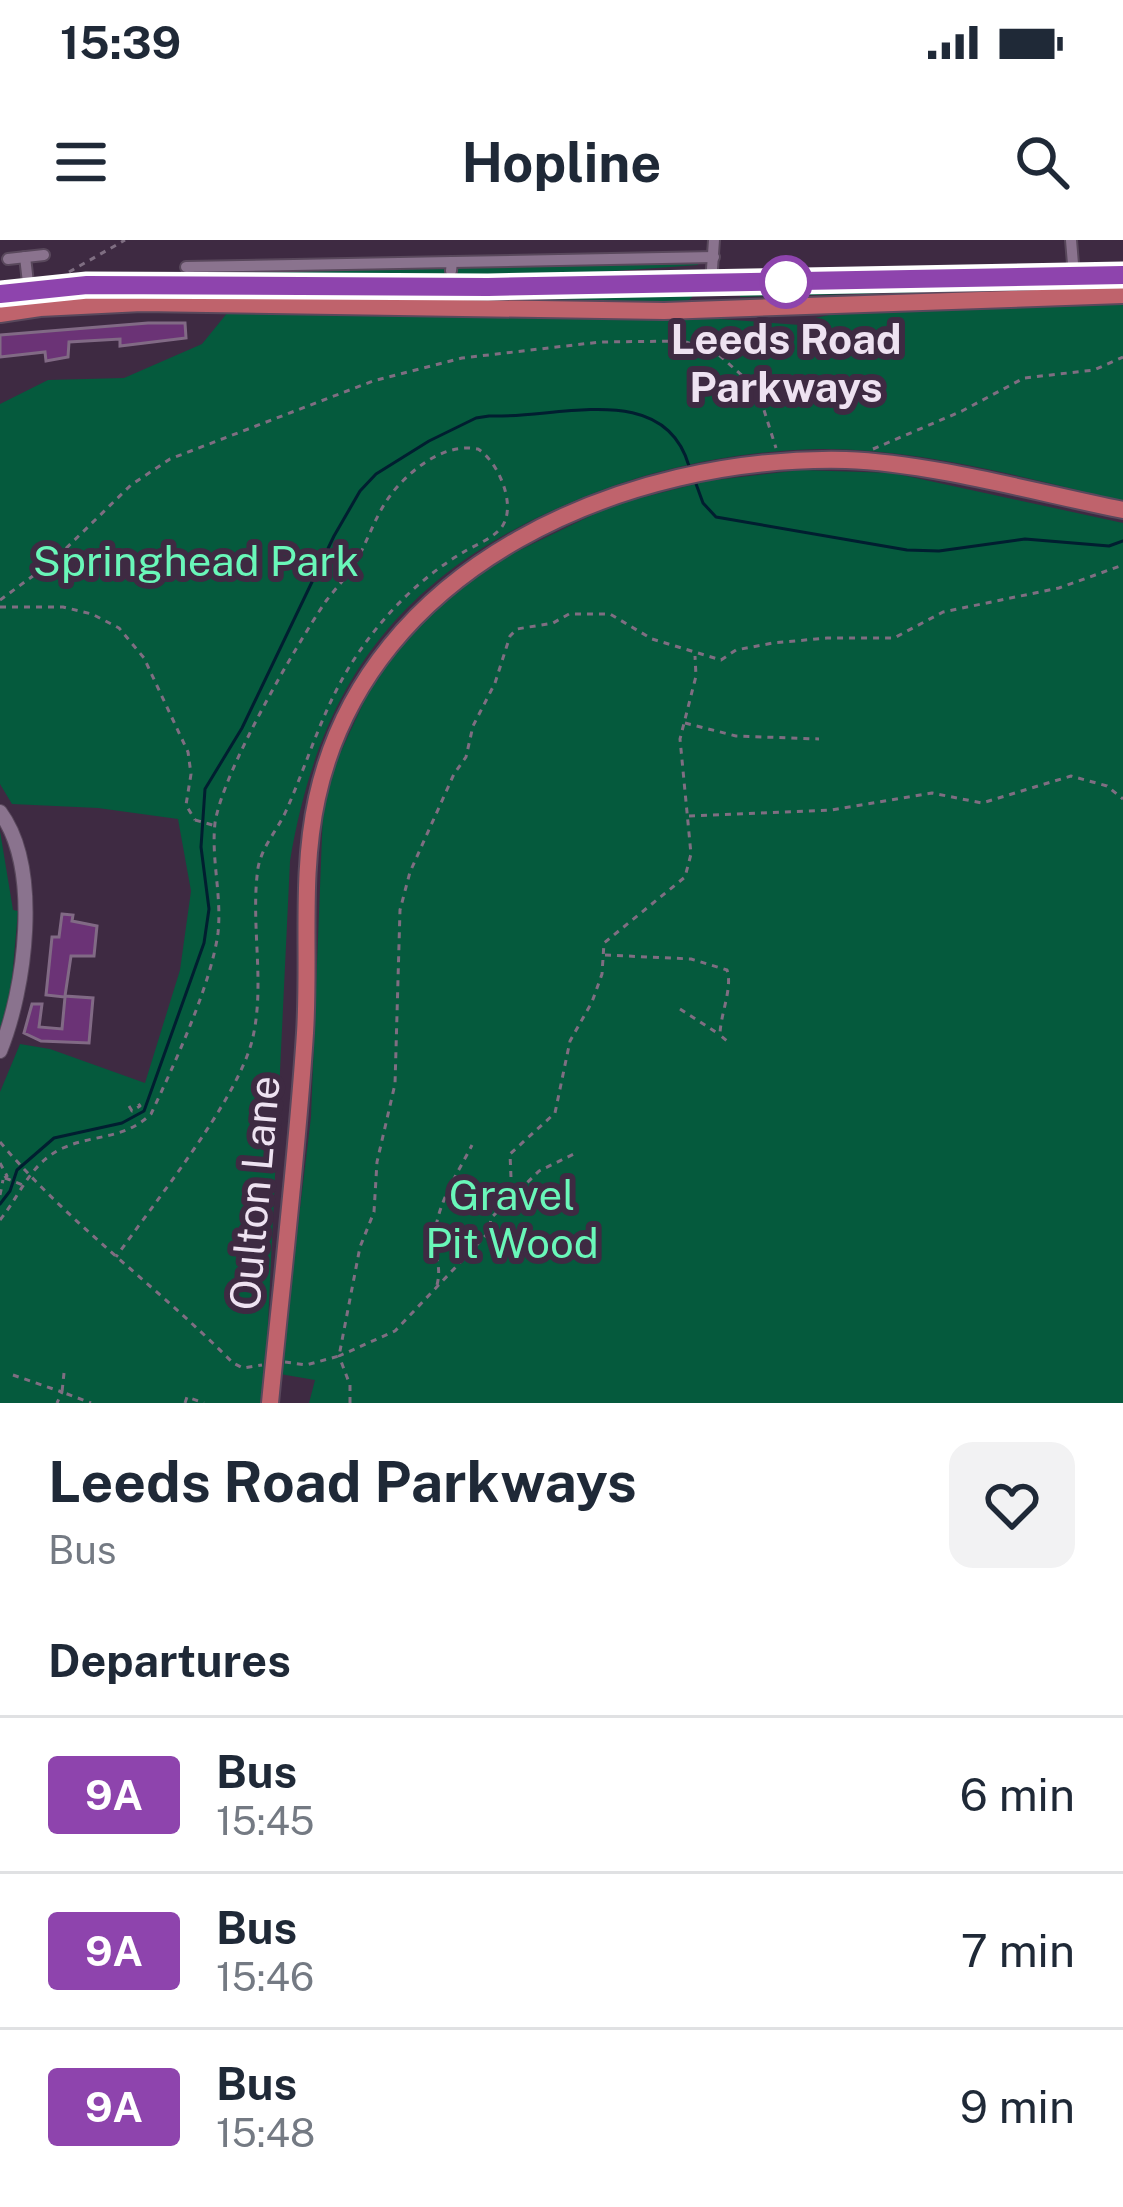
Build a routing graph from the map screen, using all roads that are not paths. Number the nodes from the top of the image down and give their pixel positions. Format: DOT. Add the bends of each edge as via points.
graph roads {
  1 [pos="714,240"];
  2 [pos="1071,240"];
  3 [pos="44,255"];
  4 [pos="25,257"];
  5 [pos="714,257"];
  6 [pos="8,259"];
  7 [pos="186,267"];
  8 [pos="1123,275"];
  9 [pos="1074,276"];
  10 [pos="711,284"];
  11 [pos="36,290"];
  12 [pos="0,294"];
  13 [pos="1123,295"];
  14 [pos="741,310"];
  15 [pos="688,311"];
  16 [pos="0,314"];
  17 [pos="1123,510"];
  18 [pos="0,812"];
  19 [pos="0,1051"];
  20 [pos="270,1403"];
  1 -- 5 [label="street"];
  2 -- 9 [label="street"];
  3 -- 4 [label="street"];
  4 -- 6 [label="street"];
  4 -- 11 [label="street"];
  5 -- 7 [label="street"];
  5 -- 10 [label="street"];
  8 -- 9 [label="main road"];
  9 -- 10 [label="main road"];
  10 -- 11 [label="main road"];
  10 -- 14 [label="street"];
  10 -- 15 [label="street"];
  11 -- 12 [label="main road"];
  13 -- 14 [label="main road"];
  14 -- 15 [label="main road"];
  15 -- 16 [label="main road" via="142,303"];
  17 -- 20 [label="main road, Oulton Lane" via="915,469 778,462 631,491 528,533 422,607 356,694 317,795"];
  18 -- 19 [label="street" via="16,844 26,916"];
}
